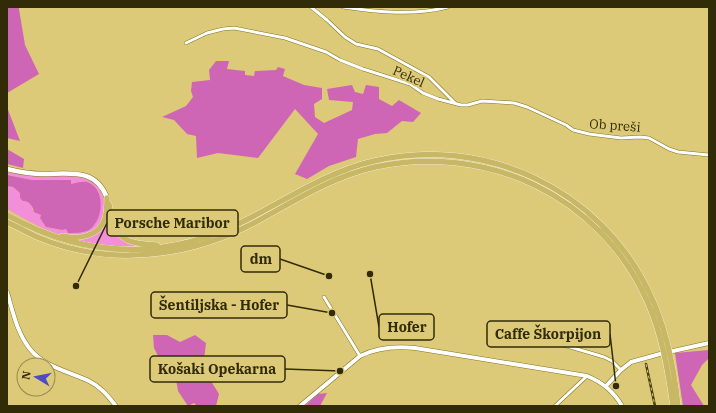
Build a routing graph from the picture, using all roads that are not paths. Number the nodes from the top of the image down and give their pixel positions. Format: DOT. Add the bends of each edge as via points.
graph roads {
  1 [pos="311,7"];
  2 [pos="343,7"];
  3 [pos="448,7"];
  4 [pos="186,43"];
  5 [pos="456,104"];
  6 [pos="709,155"];
  7 [pos="7,170"];
  8 [pos="107,198"];
  9 [pos="7,215"];
  10 [pos="7,222"];
  11 [pos="34,228"];
  12 [pos="176,246"];
  13 [pos="7,292"];
  14 [pos="324,297"];
  15 [pos="543,339"];
  16 [pos="709,342"];
  17 [pos="673,351"];
  18 [pos="660,354"];
  19 [pos="360,356"];
  20 [pos="621,370"];
  21 [pos="587,376"];
  22 [pos="606,386"];
  23 [pos="116,406"];
  24 [pos="300,406"];
  25 [pos="555,406"];
  26 [pos="622,406"];
  27 [pos="672,406"];
  28 [pos="678,406"];
  1 -- 5 [label="street, Pekel" via="356,44 378,49 429,77"];
  2 -- 3 [label="street" via="417,13"];
  4 -- 5 [label="street, Pekel" via="208,33 234,28 285,38 410,84 423,93"];
  5 -- 6 [label="street, Ob preši" via="468,105 482,101 514,103 573,130 621,138 649,138 678,152"];
  7 -- 8 [label="main road" via="88,176 100,185"];
  8 -- 11 [label="highway" via="103,224 89,235 75,238"];
  8 -- 12 [label="highway" via="114,225 122,237 137,244"];
  9 -- 11 [label="highway"];
  10 -- 27 [label="highway" via="36,237 79,250 114,255 153,255 208,243 252,224 337,179 376,167 445,161 504,172 559,198 588,220 611,243 633,274 657,326"];
  11 -- 12 [label="highway" via="79,244 115,249"];
  12 -- 28 [label="highway" via="229,228 329,176 352,167 422,154 472,157 500,164 532,176 563,193 603,226 627,255 649,292 664,332"];
  13 -- 23 [label="street" via="18,329 30,350 49,364 100,388"];
  14 -- 19 [label="street"];
  15 -- 20 [label="street" via="604,357"];
  16 -- 17 [label="street"];
  18 -- 20 [label="street" via="631,362"];
  19 -- 21 [label="street" via="393,347 416,348"];
  19 -- 24 [label="street"];
  20 -- 22 [label="street"];
  21 -- 22 [label="street"];
  21 -- 25 [label="street"];
  22 -- 26 [label="street"];
}
